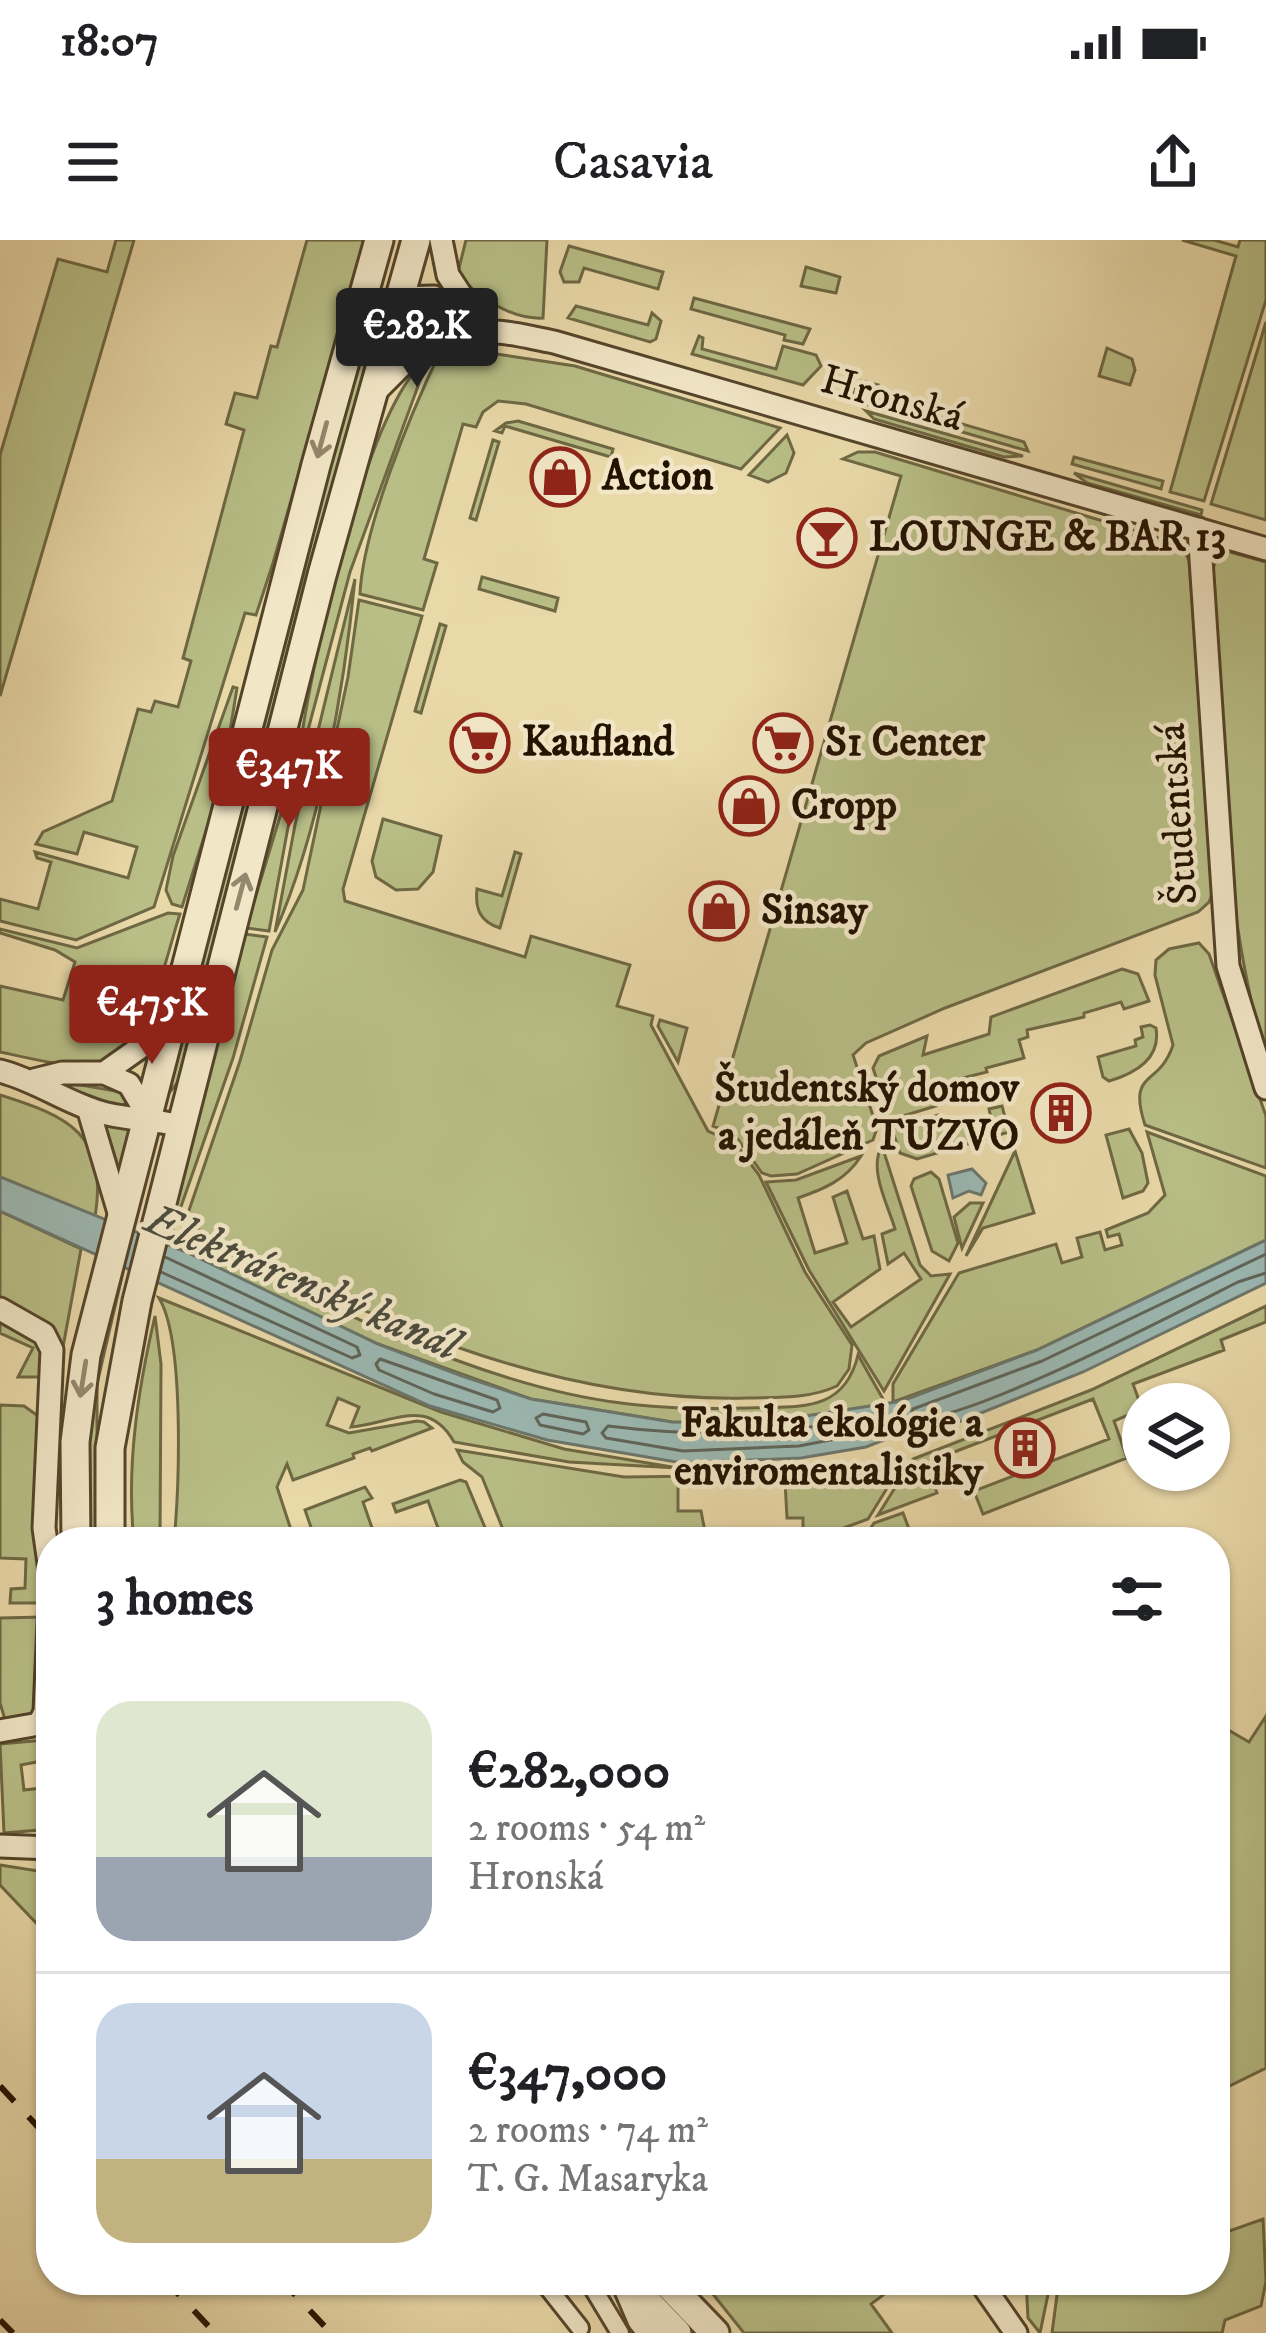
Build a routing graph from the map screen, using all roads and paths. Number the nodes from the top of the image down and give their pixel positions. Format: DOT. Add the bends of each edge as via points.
graph roads {
  1 [pos="380,240"];
  2 [pos="416,240"];
  3 [pos="441,240"];
  4 [pos="364,287"];
  5 [pos="398,298"];
  6 [pos="486,326"];
  7 [pos="440,337"];
  8 [pos="370,398"];
  9 [pos="1199,529"];
  10 [pos="1266,548"];
  11 [pos="172,1025"];
  12 [pos="0,1071"];
  13 [pos="104,1073"];
  14 [pos="34,1080"];
  15 [pos="1266,1088"];
  16 [pos="88,1108"];
  17 [pos="148,1116"];
  18 [pos="180,1126"];
  19 [pos="121,1216"];
  20 [pos="0,1309"];
  21 [pos="44,1527"];
  22 [pos="76,1527"];
  23 [pos="110,1527"];
  24 [pos="36,1725"];
  25 [pos="0,1731"];
  26 [pos="0,1846"];
  27 [pos="36,1847"];
  28 [pos="553,2295"];
  29 [pos="597,2295"];
  30 [pos="629,2295"];
  31 [pos="639,2295"];
  32 [pos="678,2295"];
  33 [pos="989,2295"];
  34 [pos="579,2331"];
  35 [pos="620,2333"];
  36 [pos="649,2333"];
  37 [pos="677,2333"];
  38 [pos="715,2333"];
  39 [pos="1016,2333"];
  1 -- 4 [label="street"];
  2 -- 5 [label="street"];
  3 -- 6 [label="street" via="448,275"];
  4 -- 5 [label="street"];
  4 -- 11 [label="street, one-way"];
  5 -- 6 [label="street, Hronská" via="434,297"];
  5 -- 7 [label="street" via="411,320"];
  5 -- 8 [label="street"];
  6 -- 7 [label="street, Hronská"];
  6 -- 9 [label="street, Hronská"];
  7 -- 8 [label="street"];
  18 -- 8 [label="street, one-way"];
  9 -- 10 [label="street, Hronská"];
  9 -- 15 [label="street, Študentská" via="1228,965"];
  11 -- 13 [label="street"];
  11 -- 17 [label="street"];
  12 -- 14 [label="street"];
  13 -- 14 [label="street"];
  13 -- 17 [label="street" via="129,1084"];
  14 -- 16 [label="street"];
  16 -- 17 [label="street"];
  16 -- 19 [label="street"];
  17 -- 18 [label="street"];
  17 -- 19 [label="street"];
  18 -- 23 [label="street" via="122,1368"];
  19 -- 22 [label="street, one-way" via="80,1399"];
  20 -- 21 [label="street" via="44,1334 52,1351"];
  24 -- 25 [label="street"];
  26 -- 27 [label="street"];
  28 -- 34 [label="street"];
  29 -- 35 [label="street"];
  30 -- 36 [label="street"];
  31 -- 37 [label="street"];
  32 -- 38 [label="street"];
  33 -- 39 [label="street"];
}
